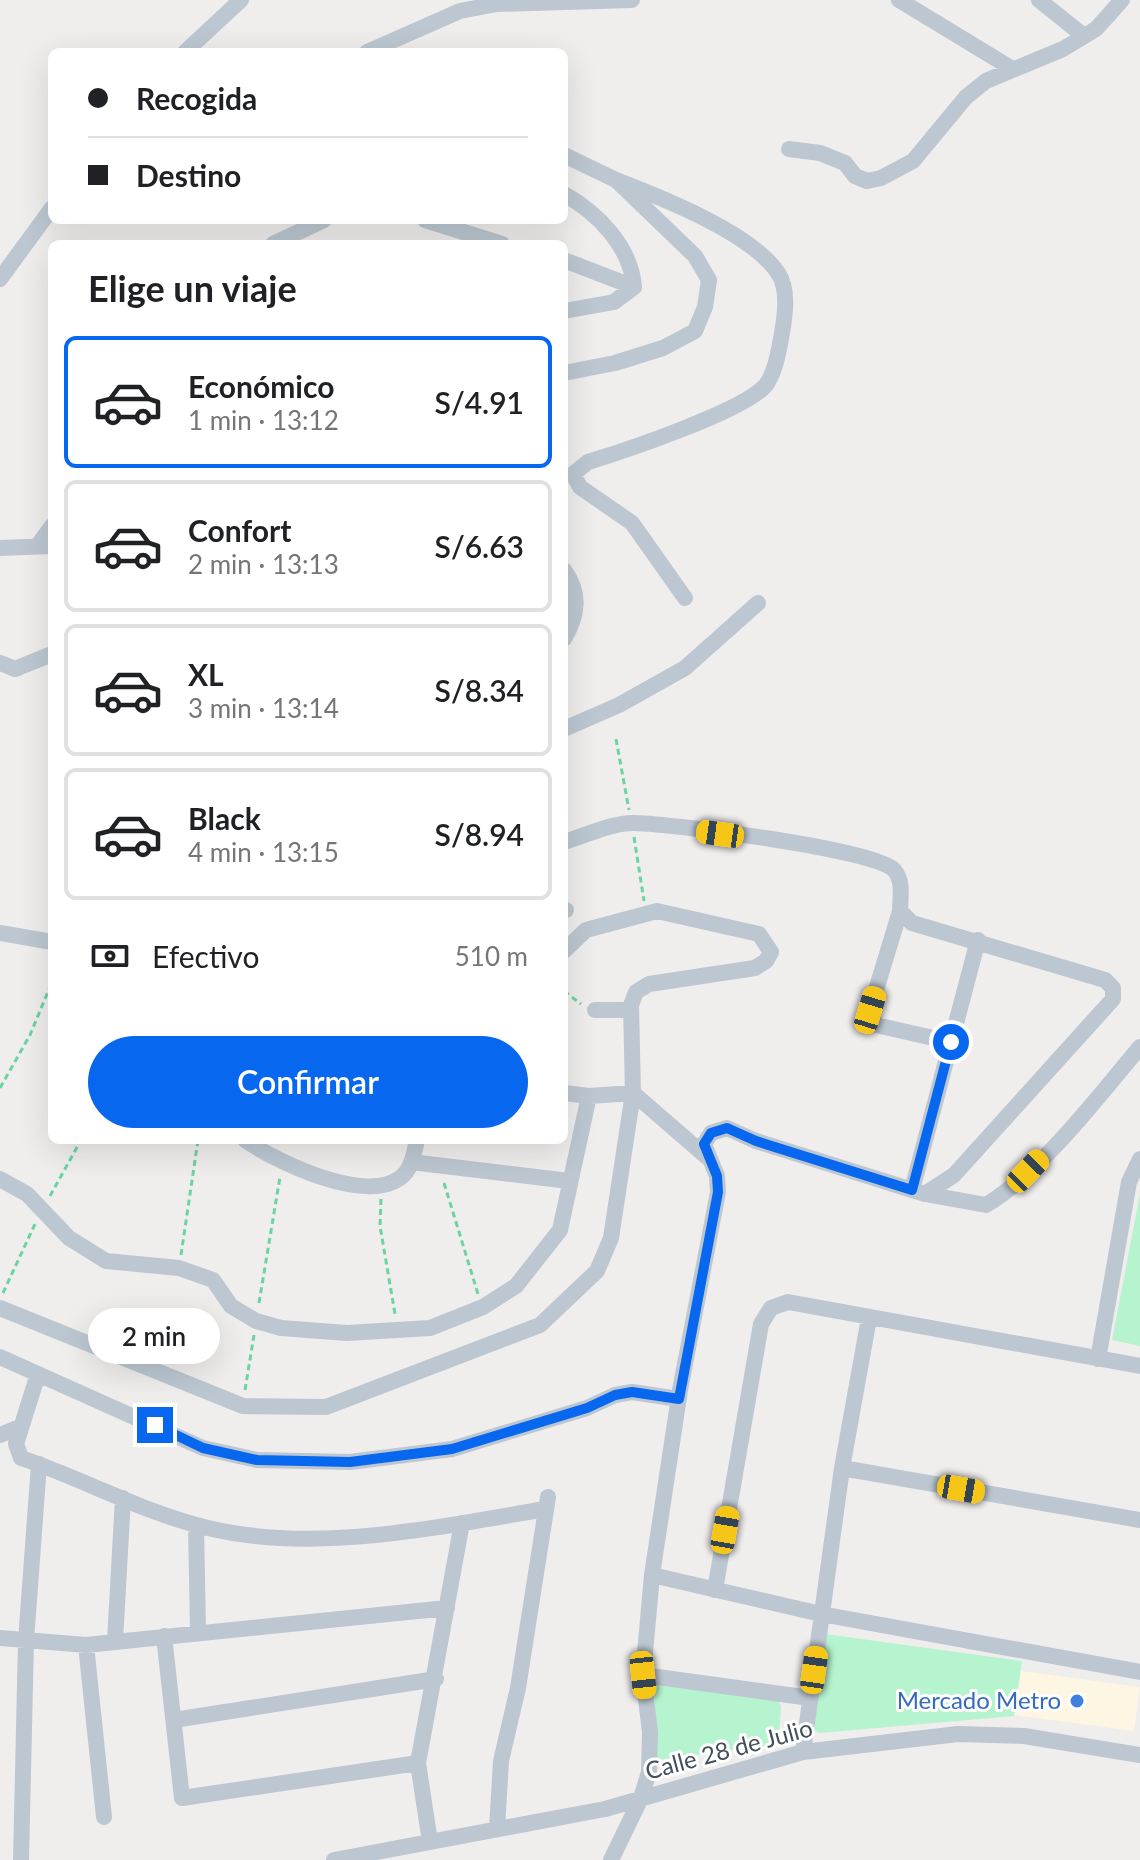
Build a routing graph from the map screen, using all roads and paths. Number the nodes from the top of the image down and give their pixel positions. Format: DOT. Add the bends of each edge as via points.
graph roads {
  1 [pos="241,0"];
  2 [pos="632,0"];
  3 [pos="899,0"];
  4 [pos="1039,0"];
  5 [pos="1122,0"];
  6 [pos="1084,36"];
  7 [pos="189,48"];
  8 [pos="376,48"];
  9 [pos="1011,68"];
  10 [pos="789,149"];
  11 [pos="568,157"];
  12 [pos="616,180"];
  13 [pos="568,197"];
  14 [pos="48,213"];
  15 [pos="316,224"];
  16 [pos="438,224"];
  17 [pos="282,240"];
  18 [pos="489,240"];
  19 [pos="568,262"];
  20 [pos="0,279"];
  21 [pos="634,287"];
  22 [pos="568,310"];
  23 [pos="568,372"];
  24 [pos="45,546"];
  25 [pos="0,548"];
  26 [pos="568,578"];
  27 [pos="685,598"];
  28 [pos="758,603"];
  29 [pos="568,632"];
  30 [pos="48,656"];
  31 [pos="0,663"];
  32 [pos="568,727"];
  33 [pos="568,841"];
  34 [pos="900,911"];
  35 [pos="0,933"];
  36 [pos="978,940"];
  37 [pos="48,941"];
  38 [pos="568,947"];
  39 [pos="48,992"];
  40 [pos="568,994"];
  41 [pos="595,1010"];
  42 [pos="631,1010"];
  43 [pos="951,1042"];
  44 [pos="1140,1047"];
  45 [pos="0,1088"];
  46 [pos="568,1093"];
  47 [pos="633,1093"];
  48 [pos="589,1096"];
  49 [pos="197,1144"];
  50 [pos="416,1144"];
  51 [pos="261,1145"];
  52 [pos="708,1158"];
  53 [pos="1140,1159"];
  54 [pos="283,1161"];
  55 [pos="411,1162"];
  56 [pos="439,1168"];
  57 [pos="0,1179"];
  58 [pos="569,1181"];
  59 [pos="382,1183"];
  60 [pos="918,1192"];
  61 [pos="179,1268"];
  62 [pos="483,1307"];
  63 [pos="0,1308"];
  64 [pos="869,1318"];
  65 [pos="256,1321"];
  66 [pos="397,1331"];
  67 [pos="0,1357"];
  68 [pos="1098,1359"];
  69 [pos="1140,1366"];
  70 [pos="38,1374"];
  71 [pos="679,1399"];
  72 [pos="243,1406"];
  73 [pos="20,1427"];
  74 [pos="0,1435"];
  75 [pos="39,1464"];
  76 [pos="842,1468"];
  77 [pos="123,1498"];
  78 [pos="1140,1520"];
  79 [pos="462,1523"];
  80 [pos="196,1525"];
  81 [pos="652,1575"];
  82 [pos="715,1590"];
  83 [pos="447,1608"];
  84 [pos="821,1614"];
  85 [pos="198,1631"];
  86 [pos="164,1636"];
  87 [pos="0,1638"];
  88 [pos="26,1641"];
  89 [pos="115,1641"];
  90 [pos="86,1645"];
  91 [pos="1140,1672"];
  92 [pos="643,1675"];
  93 [pos="436,1679"];
  94 [pos="810,1698"];
  95 [pos="174,1720"];
  96 [pos="803,1752"];
  97 [pos="1140,1755"];
  98 [pos="418,1763"];
  99 [pos="641,1798"];
  100 [pos="104,1817"];
  101 [pos="497,1829"];
  102 [pos="430,1842"];
  103 [pos="21,1860"];
  104 [pos="334,1860"];
  105 [pos="611,1860"];
  1 -- 7 [label="street"];
  2 -- 8 [label="street" via="497,4 460,11"];
  3 -- 9 [label="street"];
  4 -- 6 [label="street"];
  5 -- 6 [label="street"];
  6 -- 9 [label="street"];
  9 -- 10 [label="street" via="966,97 913,161 881,178 867,181 845,163"];
  11 -- 12 [label="street"];
  12 -- 23 [label="street" via="695,256 709,280 705,307 695,331 663,348"];
  12 -- 27 [label="street" via="690,208 756,252 778,273 783,290 782,335 765,385 736,404 588,462 573,474 580,487 632,523"];
  13 -- 21 [label="street" via="614,236 632,264"];
  14 -- 20 [label="street"];
  15 -- 17 [label="street"];
  16 -- 18 [label="street"];
  19 -- 21 [label="street"];
  21 -- 22 [label="street" via="614,302"];
  24 -- 25 [label="street"];
  26 -- 29 [label="street" via="577,597"];
  28 -- 32 [label="street" via="685,668"];
  30 -- 31 [label="street" via="15,669"];
  33 -- 34 [label="street" via="632,823 804,845 882,862 894,870 901,882"];
  34 -- 36 [label="street" via="912,923"];
  34 -- 43 [label="street" via="872,1018 876,1025"];
  35 -- 37 [label="street"];
  36 -- 43 [label="street"];
  36 -- 60 [label="street" via="1105,980 1113,988 1113,999 954,1175"];
  38 -- 42 [label="street" via="586,930 657,911 759,934 766,941 771,952 755,968 649,984 636,992"];
  39 -- 45 [label="path"];
  40 -- 41 [label="path"];
  41 -- 42 [label="street"];
  42 -- 47 [label="street"];
  43 -- 60 [label="street"];
  44 -- 60 [label="street" via="1007,1192 986,1205"];
  46 -- 48 [label="street"];
  47 -- 48 [label="street"];
  47 -- 52 [label="street"];
  47 -- 72 [label="street" via="611,1238 597,1271 540,1325 326,1407"];
  48 -- 58 [label="street"];
  49 -- 61 [label="path"];
  50 -- 55 [label="street"];
  51 -- 54 [label="street"];
  52 -- 60 [label="street" via="704,1144 711,1133 727,1128"];
  52 -- 71 [label="street" via="718,1192"];
  53 -- 68 [label="street" via="1129,1182"];
  54 -- 59 [label="street" via="362,1188"];
  54 -- 65 [label="path"];
  55 -- 56 [label="street"];
  55 -- 59 [label="street" via="398,1181"];
  56 -- 58 [label="street"];
  56 -- 62 [label="path"];
  57 -- 61 [label="street" via="27,1194 69,1238 106,1261"];
  58 -- 62 [label="street" via="560,1230 516,1286"];
  59 -- 66 [label="path" via="380,1226"];
  61 -- 65 [label="street" via="213,1280 231,1306"];
  62 -- 66 [label="street" via="430,1328"];
  63 -- 72 [label="street"];
  64 -- 68 [label="street"];
  64 -- 76 [label="street"];
  64 -- 82 [label="street" via="788,1302 771,1308 761,1324"];
  65 -- 66 [label="street" via="347,1333"];
  65 -- 72 [label="path"];
  67 -- 70 [label="street"];
  68 -- 69 [label="street"];
  70 -- 71 [label="street" via="203,1448 257,1460 350,1462 452,1449 615,1395 632,1392"];
  70 -- 73 [label="street"];
  71 -- 81 [label="street"];
  73 -- 74 [label="street"];
  73 -- 75 [label="street" via="17,1454"];
  75 -- 77 [label="street"];
  75 -- 88 [label="street"];
  76 -- 78 [label="street"];
  76 -- 84 [label="street"];
  77 -- 80 [label="street"];
  77 -- 89 [label="street"];
  79 -- 80 [label="street" via="377,1537 265,1536"];
  79 -- 83 [label="street"];
  79 -- 101 [label="street" via="547,1503 501,1761"];
  80 -- 85 [label="street"];
  81 -- 82 [label="street"];
  81 -- 92 [label="street"];
  82 -- 84 [label="street"];
  83 -- 85 [label="street"];
  83 -- 93 [label="street"];
  84 -- 91 [label="street"];
  84 -- 94 [label="street"];
  85 -- 86 [label="street"];
  86 -- 89 [label="street"];
  86 -- 95 [label="street"];
  87 -- 88 [label="street"];
  88 -- 90 [label="street"];
  88 -- 103 [label="street"];
  89 -- 90 [label="street"];
  90 -- 100 [label="street"];
  92 -- 94 [label="street"];
  92 -- 99 [label="street" via="650,1745"];
  93 -- 95 [label="street"];
  93 -- 98 [label="street"];
  94 -- 96 [label="street"];
  95 -- 98 [label="street" via="182,1798"];
  96 -- 97 [label="street, Calle 28 de Julio" via="958,1734 1024,1736"];
  96 -- 99 [label="street, Calle 28 de Julio"];
  98 -- 102 [label="street"];
  99 -- 101 [label="street, Calle 28 de Julio"];
  99 -- 105 [label="street"];
  101 -- 102 [label="street, Calle 28 de Julio"];
  102 -- 104 [label="street, Calle 28 de Julio"];
}
